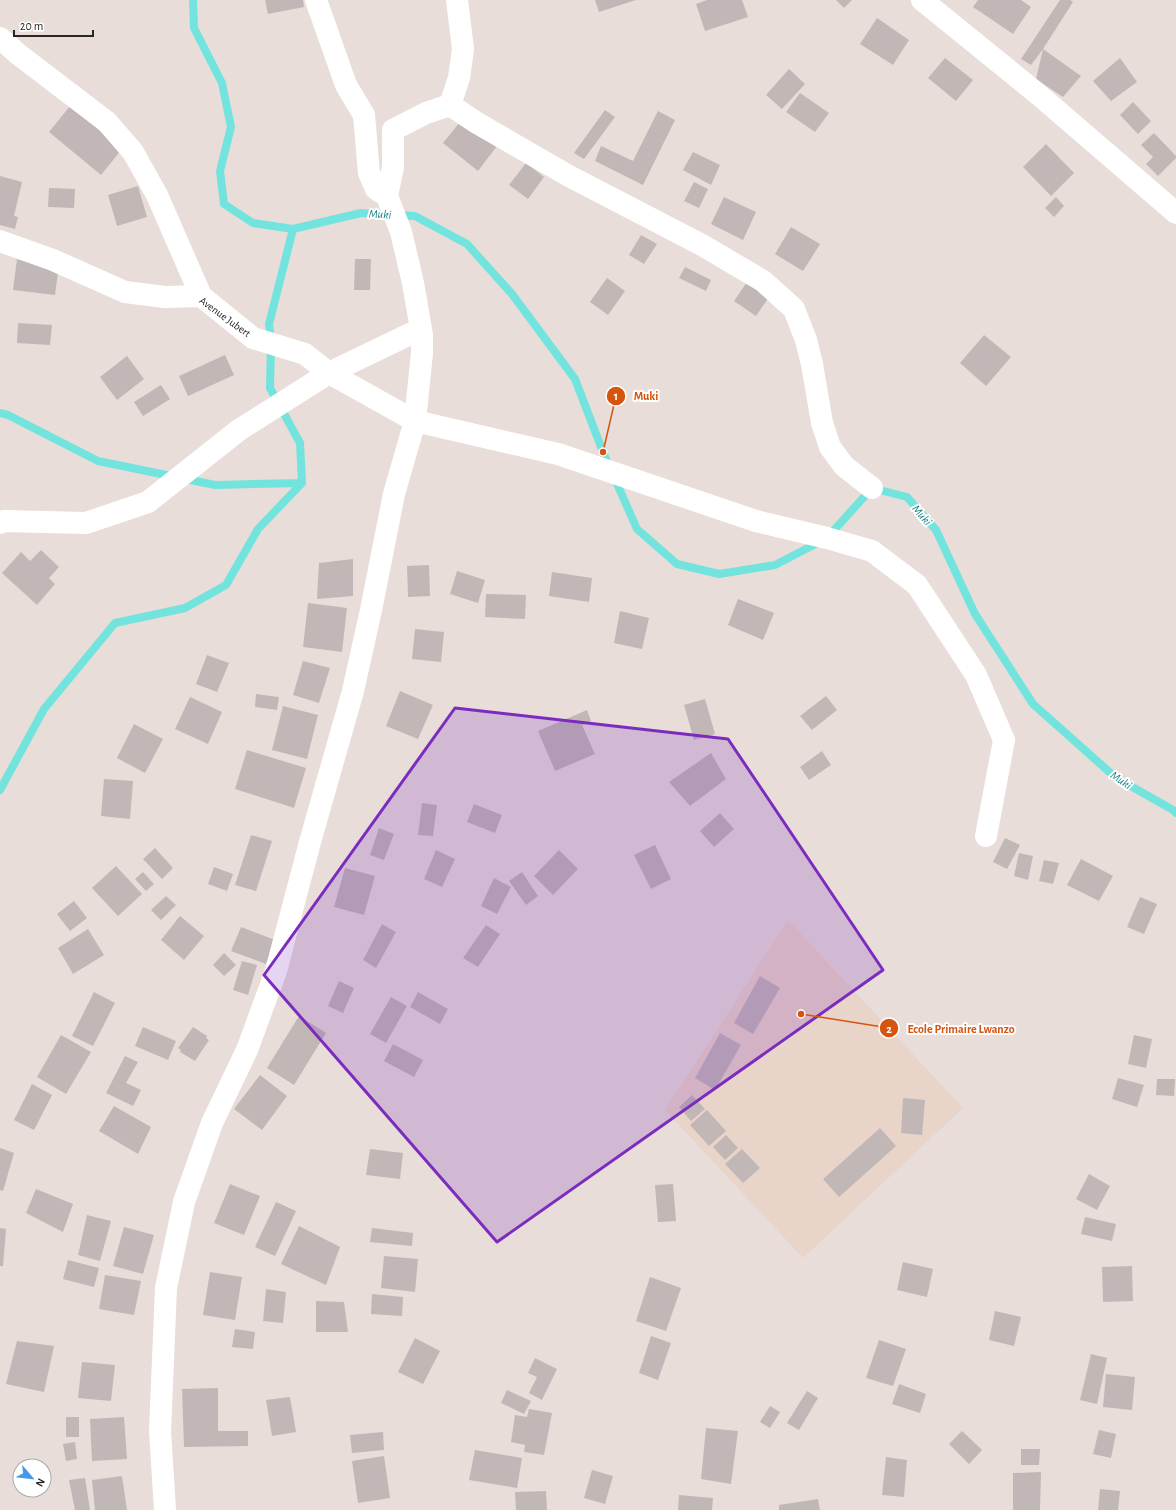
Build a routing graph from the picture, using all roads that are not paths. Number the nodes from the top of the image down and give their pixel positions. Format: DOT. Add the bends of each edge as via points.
graph roads {
  1 [pos="316,0"];
  2 [pos="457,0"];
  3 [pos="922,0"];
  4 [pos="0,38"];
  5 [pos="450,105"];
  6 [pos="364,115"];
  7 [pos="393,130"];
  8 [pos="387,196"];
  9 [pos="1176,213"];
  10 [pos="0,241"];
  11 [pos="201,296"];
  12 [pos="422,335"];
  13 [pos="329,373"];
  14 [pos="415,421"];
  15 [pos="872,488"];
  16 [pos="0,523"];
  17 [pos="986,836"];
  18 [pos="165,1510"];
  1 -- 6 [label="street" via="346,84"];
  2 -- 5 [label="street" via="463,49 459,78"];
  3 -- 9 [label="street" via="1040,95"];
  4 -- 11 [label="street" via="107,122 133,152 157,195"];
  5 -- 7 [label="street" via="426,113"];
  5 -- 15 [label="street" via="569,176 702,245 763,281 794,310 806,340 822,423 830,447 844,466"];
  6 -- 7 [label="street"];
  6 -- 8 [label="street" via="369,173 376,189"];
  7 -- 8 [label="street" via="393,168"];
  8 -- 12 [label="street" via="400,232 413,283"];
  10 -- 11 [label="street, Avenue Jubert" via="53,260 126,292 165,297"];
  11 -- 13 [label="street, Avenue Jubert" via="253,338 304,354"];
  12 -- 13 [label="street" via="410,334"];
  12 -- 14 [label="street"];
  13 -- 14 [label="street, Avenue Jubert"];
  13 -- 16 [label="street" via="240,430 148,502 86,523"];
  14 -- 17 [label="street, Avenue Jubert" via="558,454 756,522 872,551 917,585 976,675 1004,740"];
  14 -- 18 [label="street" via="394,494 353,691 276,971 247,1050 212,1123 184,1202 166,1288 160,1431"];
}
